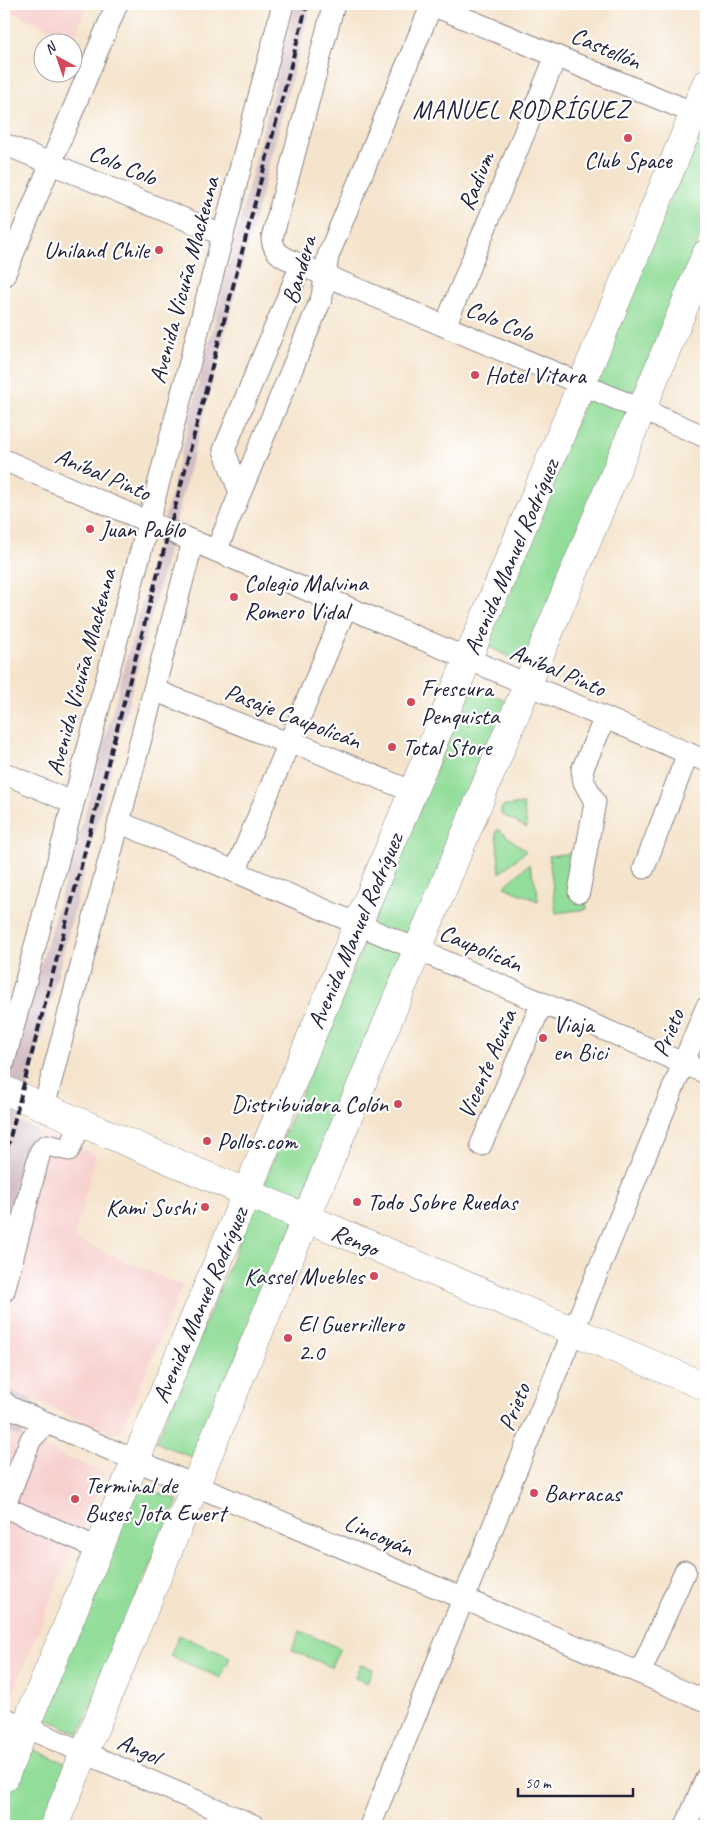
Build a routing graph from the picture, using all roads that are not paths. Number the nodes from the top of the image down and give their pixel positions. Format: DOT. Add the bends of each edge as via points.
graph roads {
  1 [pos="117,4"];
  2 [pos="283,4"];
  3 [pos="334,4"];
  4 [pos="432,4"];
  5 [pos="556,56"];
  6 [pos="706,84"];
  7 [pos="700,116"];
  8 [pos="4,144"];
  9 [pos="51,164"];
  10 [pos="223,235"];
  11 [pos="706,254"];
  12 [pos="301,265"];
  13 [pos="325,275"];
  14 [pos="4,276"];
  15 [pos="445,326"];
  16 [pos="583,384"];
  17 [pos="642,409"];
  18 [pos="706,437"];
  19 [pos="4,460"];
  20 [pos="240,493"];
  21 [pos="148,522"];
  22 [pos="192,541"];
  23 [pos="216,551"];
  24 [pos="346,607"];
  25 [pos="468,660"];
  26 [pos="527,686"];
  27 [pos="154,690"];
  28 [pos="606,718"];
  29 [pos="289,742"];
  30 [pos="697,757"];
  31 [pos="4,773"];
  32 [pos="413,792"];
  33 [pos="73,803"];
  34 [pos="119,822"];
  35 [pos="644,868"];
  36 [pos="235,872"];
  37 [pos="579,892"];
  38 [pos="357,924"];
  39 [pos="418,950"];
  40 [pos="542,1003"];
  41 [pos="706,1008"];
  42 [pos="4,1062"];
  43 [pos="684,1064"];
  44 [pos="706,1074"];
  45 [pos="4,1090"];
  46 [pos="44,1107"];
  47 [pos="81,1123"];
  48 [pos="481,1145"];
  49 [pos="246,1193"];
  50 [pos="306,1219"];
  51 [pos="4,1291"];
  52 [pos="573,1331"];
  53 [pos="706,1387"];
  54 [pos="4,1402"];
  55 [pos="40,1420"];
  56 [pos="135,1460"];
  57 [pos="9,1480"];
  58 [pos="196,1486"];
  59 [pos="97,1552"];
  60 [pos="685,1570"];
  61 [pos="463,1599"];
  62 [pos="640,1673"];
  63 [pos="706,1701"];
  64 [pos="14,1723"];
  65 [pos="84,1754"];
  66 [pos="4,1778"];
  67 [pos="706,1778"];
  68 [pos="54,1826"];
  69 [pos="255,1826"];
  70 [pos="370,1826"];
  71 [pos="686,1826"];
  1 -- 9 [label="street"];
  2 -- 10 [label="street, Avenida Vicuña Mackenna"];
  3 -- 12 [label="street, Colo Colo" via="272,238 279,254"];
  4 -- 5 [label="street, Castellón"];
  4 -- 13 [label="street, Bandera" via="328,256"];
  5 -- 7 [label="street, Castellón"];
  5 -- 15 [label="street, Radium"];
  6 -- 7 [label="main road, Avenida Manuel Rodríguez"];
  7 -- 16 [label="main road, Avenida Manuel Rodríguez"];
  8 -- 9 [label="street, Colo Colo"];
  9 -- 10 [label="street, Colo Colo"];
  9 -- 14 [label="street"];
  10 -- 21 [label="street, Avenida Vicuña Mackenna"];
  11 -- 17 [label="main road"];
  12 -- 13 [label="street, Colo Colo"];
  12 -- 20 [label="street" via="224,450"];
  13 -- 15 [label="street, Colo Colo"];
  13 -- 20 [label="street, Bandera" via="322,297"];
  15 -- 16 [label="street, Colo Colo"];
  16 -- 17 [label="street, Colo Colo"];
  16 -- 25 [label="main road, Avenida Manuel Rodríguez"];
  17 -- 18 [label="street, Colo Colo"];
  17 -- 26 [label="main road"];
  19 -- 21 [label="street, Aníbal Pinto"];
  20 -- 23 [label="street, Bandera"];
  21 -- 22 [label="street, Aníbal Pinto"];
  21 -- 33 [label="street, Avenida Vicuña Mackenna"];
  22 -- 23 [label="street, Aníbal Pinto"];
  22 -- 27 [label="street"];
  23 -- 24 [label="street, Aníbal Pinto"];
  24 -- 25 [label="street, Aníbal Pinto"];
  24 -- 29 [label="street"];
  25 -- 26 [label="street, Aníbal Pinto"];
  25 -- 32 [label="main road, Avenida Manuel Rodríguez"];
  26 -- 28 [label="street, Aníbal Pinto"];
  26 -- 39 [label="main road"];
  27 -- 29 [label="street, Pasaje Caupolicán"];
  27 -- 34 [label="street"];
  28 -- 30 [label="street, Aníbal Pinto"];
  28 -- 37 [label="street" via="582,770 594,802"];
  29 -- 32 [label="street, Pasaje Caupolicán"];
  29 -- 36 [label="street"];
  30 -- 35 [label="street"];
  31 -- 33 [label="street"];
  32 -- 38 [label="main road, Avenida Manuel Rodríguez"];
  33 -- 42 [label="street, Avenida Vicuña Mackenna"];
  34 -- 36 [label="street, Caupolicán"];
  34 -- 46 [label="street"];
  36 -- 38 [label="street, Caupolicán"];
  38 -- 39 [label="street, Caupolicán"];
  38 -- 49 [label="main road, Avenida Manuel Rodríguez"];
  39 -- 40 [label="street, Caupolicán"];
  39 -- 50 [label="main road"];
  40 -- 43 [label="street, Caupolicán"];
  40 -- 48 [label="street, Vicente Acuña"];
  41 -- 43 [label="street, Prieto"];
  43 -- 44 [label="street, Caupolicán"];
  43 -- 52 [label="street, Prieto"];
  45 -- 46 [label="main road, Rengo"];
  46 -- 47 [label="main road, Rengo"];
  47 -- 49 [label="main road, Rengo"];
  47 -- 51 [label="street" via="69,1150 48,1145 40,1152"];
  49 -- 50 [label="main road, Rengo"];
  49 -- 56 [label="main road, Avenida Manuel Rodríguez"];
  50 -- 52 [label="main road, Rengo"];
  50 -- 58 [label="main road"];
  52 -- 53 [label="main road, Rengo"];
  52 -- 61 [label="street, Prieto"];
  54 -- 55 [label="street, Lincoyán"];
  55 -- 56 [label="street, Lincoyán"];
  55 -- 57 [label="street"];
  56 -- 58 [label="street, Lincoyán"];
  56 -- 59 [label="main road, Avenida Manuel Rodríguez"];
  57 -- 59 [label="street" via="6,1502 9,1509 82,1540"];
  58 -- 61 [label="street, Lincoyán"];
  58 -- 65 [label="main road"];
  59 -- 64 [label="main road, Avenida Manuel Rodríguez"];
  60 -- 62 [label="street"];
  61 -- 62 [label="street, Lincoyán"];
  61 -- 70 [label="street, Prieto"];
  62 -- 63 [label="street, Lincoyán"];
  64 -- 65 [label="street, Angol"];
  64 -- 66 [label="main road, Avenida Manuel Rodríguez"];
  65 -- 68 [label="main road"];
  65 -- 69 [label="street, Angol"];
  67 -- 71 [label="street"];
}
